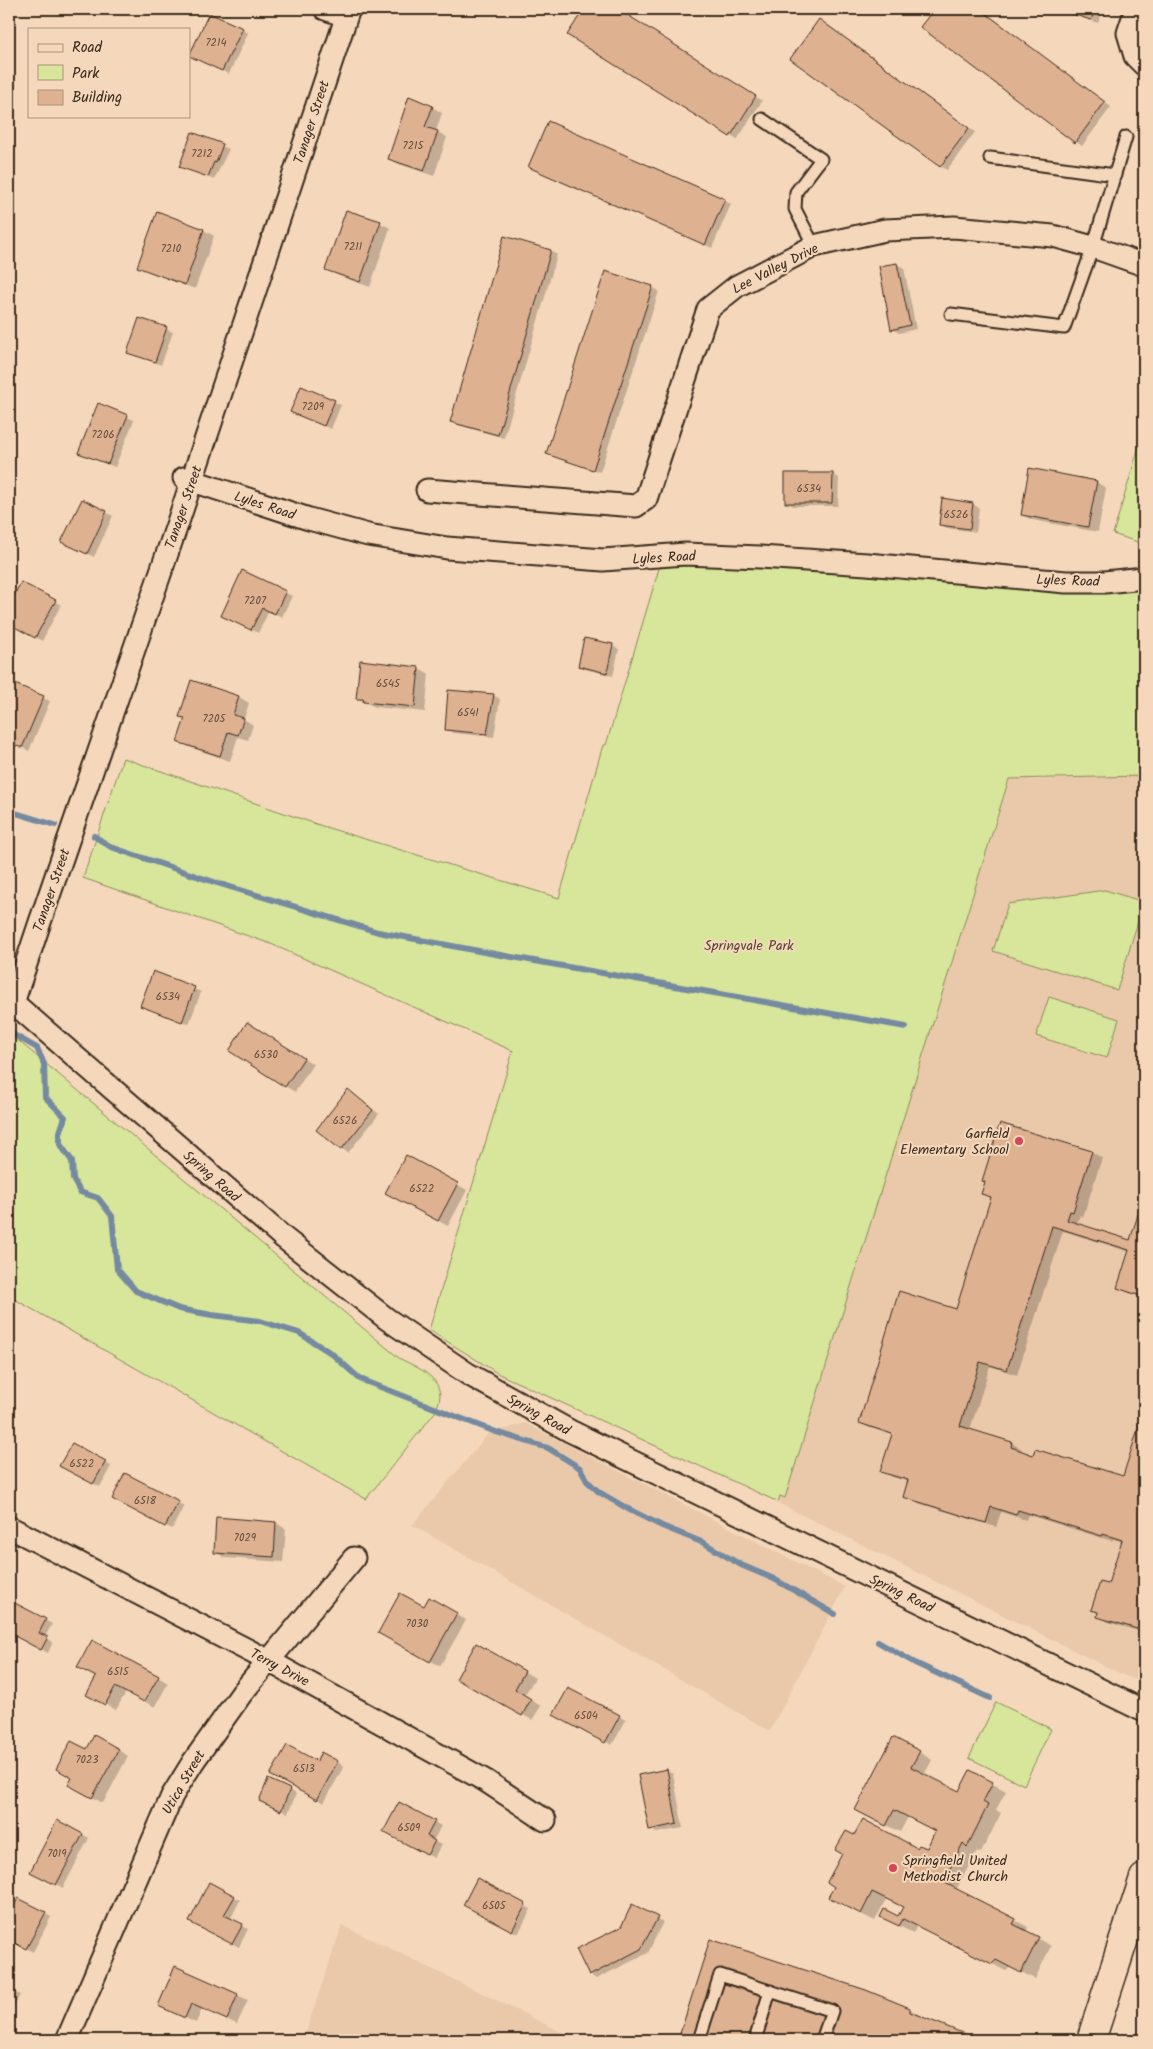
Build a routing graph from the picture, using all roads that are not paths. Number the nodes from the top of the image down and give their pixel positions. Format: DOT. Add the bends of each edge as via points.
graph roads {
  1 [pos="325,9"];
  2 [pos="1136,9"];
  3 [pos="348,13"];
  4 [pos="1144,65"];
  5 [pos="762,119"];
  6 [pos="1126,137"];
  7 [pos="990,158"];
  8 [pos="1115,175"];
  9 [pos="814,246"];
  10 [pos="1094,247"];
  11 [pos="1144,265"];
  12 [pos="951,314"];
  13 [pos="188,479"];
  14 [pos="427,490"];
  15 [pos="1144,578"];
  16 [pos="11,1001"];
  17 [pos="9,1527"];
  18 [pos="354,1558"];
  19 [pos="269,1661"];
  20 [pos="1144,1711"];
  21 [pos="545,1820"];
  22 [pos="1144,1878"];
  23 [pos="770,1991"];
  24 [pos="66,2040"];
  25 [pos="699,2040"];
  26 [pos="755,2040"];
  27 [pos="822,2040"];
  28 [pos="1091,2040"];
  1 -- 3 [label="street"];
  2 -- 4 [label="street" via="1128,33 1136,56"];
  3 -- 13 [label="street, Tanager Street"];
  5 -- 9 [label="lane" via="821,158 796,192 795,209"];
  6 -- 8 [label="lane"];
  7 -- 8 [label="lane"];
  8 -- 10 [label="lane"];
  9 -- 10 [label="street, Lee Valley Drive" via="885,230 954,227 1053,236"];
  9 -- 14 [label="street, Lee Valley Drive" via="736,286 708,309 646,499 636,506"];
  10 -- 11 [label="street, Lee Valley Drive"];
  10 -- 12 [label="lane" via="1064,328"];
  13 -- 15 [label="street, Lyles Road" via="309,519 446,548 603,560 685,554 760,557 1066,582"];
  13 -- 16 [label="street, Tanager Street"];
  16 -- 20 [label="street, Spring Road" via="284,1238 387,1319 468,1374 579,1435"];
  17 -- 19 [label="street, Terry Drive"];
  18 -- 19 [label="street, Utica Street"];
  19 -- 21 [label="street, Terry Drive" via="486,1781"];
  19 -- 24 [label="street, Utica Street" via="192,1762 172,1796"];
  22 -- 28 [label="main road"];
  23 -- 25 [label="lane" via="720,1975"];
  23 -- 26 [label="lane"];
  23 -- 27 [label="lane" via="832,2011"];
}
